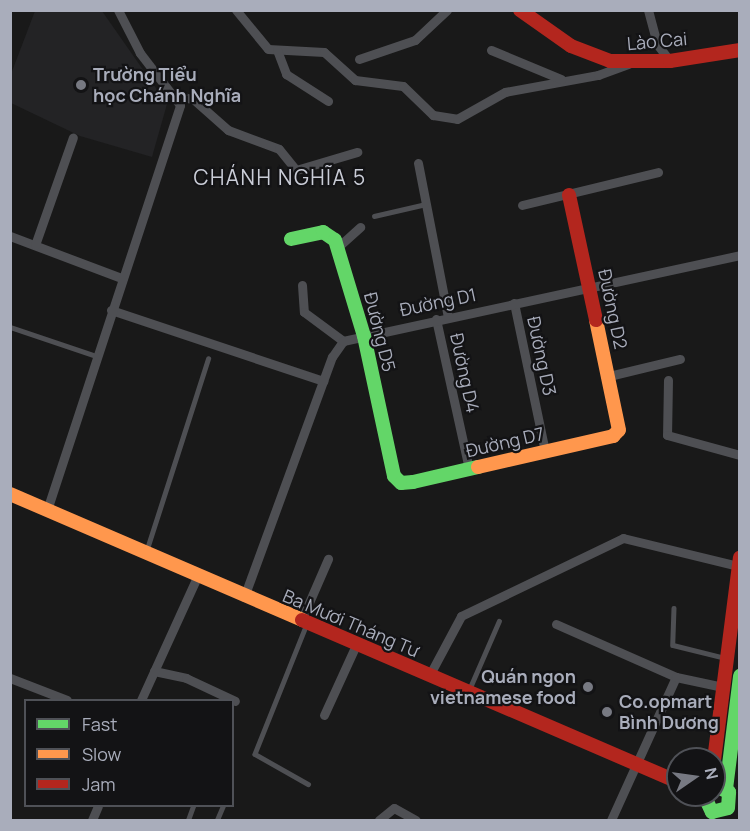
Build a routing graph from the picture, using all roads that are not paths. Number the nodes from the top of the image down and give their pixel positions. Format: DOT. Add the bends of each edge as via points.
graph roads {
  1 [pos="118,10"];
  2 [pos="236,10"];
  3 [pos="447,10"];
  4 [pos="520,10"];
  5 [pos="648,10"];
  6 [pos="277,50"];
  7 [pos="491,50"];
  8 [pos="740,50"];
  9 [pos="358,59"];
  10 [pos="670,61"];
  11 [pos="628,63"];
  12 [pos="561,79"];
  13 [pos="176,96"];
  14 [pos="328,101"];
  15 [pos="73,137"];
  16 [pos="357,152"];
  17 [pos="418,163"];
  18 [pos="658,172"];
  19 [pos="569,195"];
  20 [pos="426,204"];
  21 [pos="522,206"];
  22 [pos="374,216"];
  23 [pos="360,227"];
  24 [pos="10,236"];
  25 [pos="291,240"];
  26 [pos="35,245"];
  27 [pos="338,247"];
  28 [pos="740,255"];
  29 [pos="121,278"];
  30 [pos="302,285"];
  31 [pos="590,287"];
  32 [pos="514,303"];
  33 [pos="111,309"];
  34 [pos="448,316"];
  35 [pos="436,319"];
  36 [pos="10,327"];
  37 [pos="364,336"];
  38 [pos="343,341"];
  39 [pos="96,356"];
  40 [pos="208,359"];
  41 [pos="680,359"];
  42 [pos="609,376"];
  43 [pos="668,380"];
  44 [pos="323,381"];
  45 [pos="619,430"];
  46 [pos="545,451"];
  47 [pos="740,455"];
  48 [pos="469,469"];
  49 [pos="397,480"];
  50 [pos="10,494"];
  51 [pos="47,510"];
  52 [pos="146,554"];
  53 [pos="328,559"];
  54 [pos="739,562"];
  55 [pos="197,577"];
  56 [pos="244,597"];
  57 [pos="674,608"];
  58 [pos="499,621"];
  59 [pos="304,623"];
  60 [pos="556,624"];
  61 [pos="356,645"];
  62 [pos="727,659"];
  63 [pos="154,671"];
  64 [pos="429,676"];
  65 [pos="740,676"];
  66 [pos="676,677"];
  67 [pos="10,678"];
  68 [pos="723,687"];
  69 [pos="468,693"];
  70 [pos="64,699"];
  71 [pos="141,699"];
  72 [pos="231,699"];
  73 [pos="324,715"];
  74 [pos="716,747"];
  75 [pos="638,765"];
  76 [pos="666,777"];
  77 [pos="308,784"];
  78 [pos="728,794"];
  79 [pos="714,816"];
  80 [pos="379,820"];
  81 [pos="416,820"];
  82 [pos="611,820"];
  1 -- 13 [label="street" via="140,53"];
  2 -- 6 [label="street" via="266,47"];
  3 -- 9 [label="street" via="415,40"];
  4 -- 11 [label="street, Lào Cai" via="588,56"];
  5 -- 10 [label="street" via="657,44"];
  6 -- 12 [label="street" via="324,52 355,80 403,86 433,115 457,119 505,92"];
  6 -- 14 [label="street" via="286,74"];
  7 -- 12 [label="street"];
  8 -- 10 [label="street, Lào Cai"];
  10 -- 11 [label="street, Lào Cai"];
  11 -- 12 [label="street" via="598,75"];
  13 -- 16 [label="street" via="193,99 228,130 279,149 296,170"];
  13 -- 29 [label="street" via="180,105"];
  15 -- 26 [label="street"];
  17 -- 20 [label="street"];
  18 -- 19 [label="street"];
  19 -- 21 [label="street"];
  19 -- 31 [label="street, Đường D2"];
  20 -- 22 [label="lane"];
  20 -- 34 [label="street"];
  23 -- 27 [label="street"];
  24 -- 26 [label="street"];
  25 -- 27 [label="street" via="322,232"];
  26 -- 29 [label="street"];
  27 -- 37 [label="street, Đường D5"];
  28 -- 31 [label="street, Đường D1"];
  29 -- 33 [label="street"];
  30 -- 38 [label="street" via="307,316"];
  31 -- 32 [label="street, Đường D1"];
  31 -- 42 [label="street, Đường D2"];
  32 -- 34 [label="street, Đường D1"];
  32 -- 46 [label="street, Đường D3"];
  33 -- 39 [label="street"];
  33 -- 44 [label="street"];
  34 -- 35 [label="street, Đường D1"];
  35 -- 37 [label="street, Đường D1"];
  35 -- 48 [label="street, Đường D4"];
  36 -- 39 [label="lane"];
  37 -- 38 [label="street, Đường D1"];
  37 -- 49 [label="street, Đường D5"];
  38 -- 44 [label="street"];
  39 -- 51 [label="street"];
  40 -- 52 [label="lane"];
  41 -- 42 [label="street"];
  42 -- 45 [label="street, Đường D2"];
  43 -- 47 [label="street" via="667,435"];
  44 -- 56 [label="street"];
  45 -- 46 [label="street, Đường D7" via="613,436"];
  46 -- 48 [label="street, Đường D7"];
  48 -- 49 [label="street, Đường D7"];
  50 -- 51 [label="street, Ba Mươi Tháng Tư"];
  51 -- 52 [label="street, Ba Mươi Tháng Tư"];
  52 -- 55 [label="street, Ba Mươi Tháng Tư"];
  53 -- 59 [label="street"];
  54 -- 62 [label="street"];
  54 -- 64 [label="street" via="624,538 461,616"];
  55 -- 56 [label="street, Ba Mươi Tháng Tư"];
  55 -- 63 [label="street"];
  56 -- 59 [label="street, Ba Mươi Tháng Tư"];
  57 -- 62 [label="lane" via="673,645"];
  58 -- 69 [label="lane"];
  59 -- 61 [label="street, Ba Mươi Tháng Tư"];
  59 -- 77 [label="lane" via="255,754"];
  60 -- 66 [label="street"];
  61 -- 64 [label="street, Ba Mươi Tháng Tư"];
  61 -- 73 [label="street"];
  62 -- 68 [label="street"];
  63 -- 71 [label="street"];
  63 -- 72 [label="street" via="186,678"];
  64 -- 69 [label="street, Ba Mươi Tháng Tư"];
  65 -- 78 [label="street"];
  66 -- 68 [label="street"];
  66 -- 75 [label="street"];
  67 -- 70 [label="street"];
  68 -- 74 [label="street"];
  69 -- 75 [label="street, Ba Mươi Tháng Tư"];
  75 -- 76 [label="street, Ba Mươi Tháng Tư"];
  75 -- 82 [label="street"];
  78 -- 79 [label="street"];
  80 -- 81 [label="street" via="394,808"];
}
